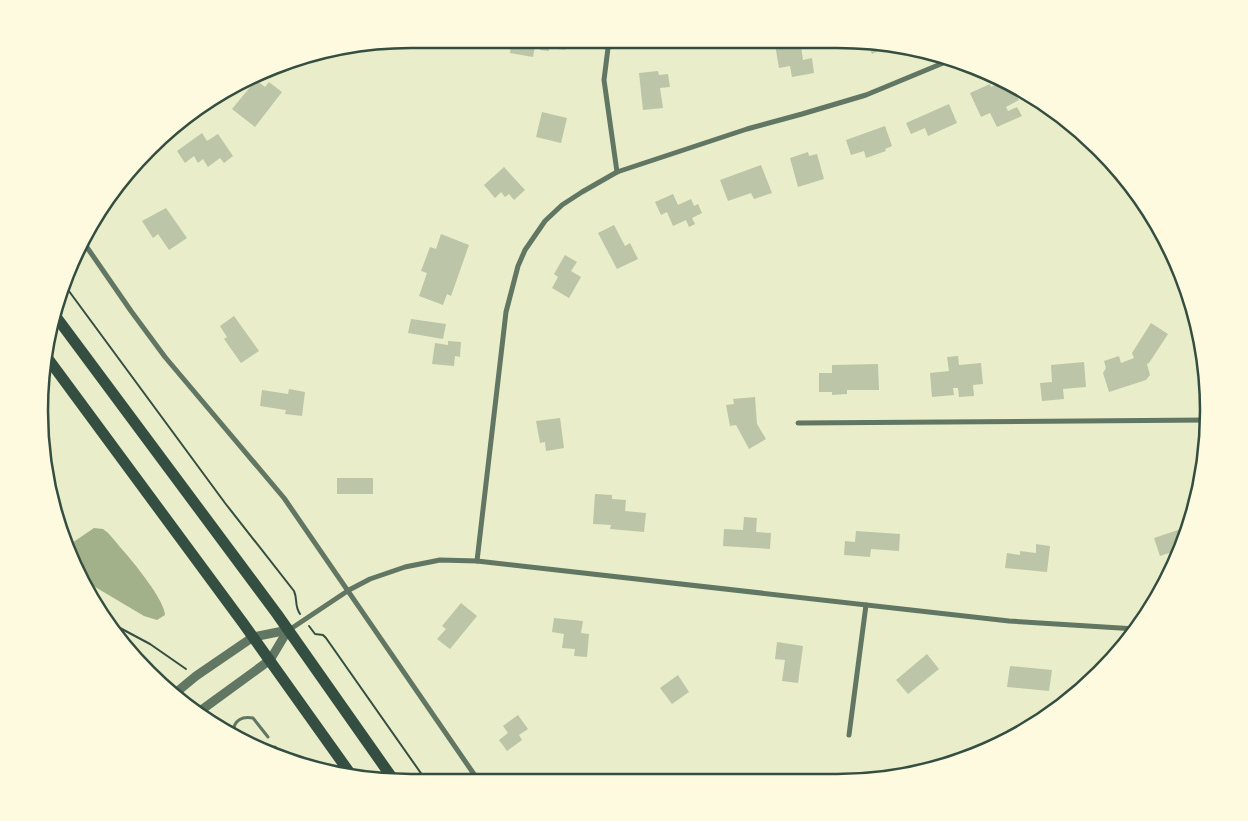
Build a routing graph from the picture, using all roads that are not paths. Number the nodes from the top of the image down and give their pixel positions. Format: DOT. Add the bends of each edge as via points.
graph roads {
  1 [pos="607,48"];
  2 [pos="942,63"];
  3 [pos="617,172"];
  4 [pos="86,247"];
  5 [pos="59,321"];
  6 [pos="51,363"];
  7 [pos="1200,420"];
  8 [pos="798,423"];
  9 [pos="477,561"];
  10 [pos="349,590"];
  11 [pos="866,605"];
  12 [pos="1127,628"];
  13 [pos="288,630"];
  14 [pos="253,637"];
  15 [pos="270,660"];
  16 [pos="179,690"];
  17 [pos="204,709"];
  18 [pos="234,728"];
  19 [pos="848,735"];
  20 [pos="268,736"];
  21 [pos="346,768"];
  22 [pos="389,773"];
  23 [pos="474,774"];
  1 -- 3 [label="street" via="604,80"];
  2 -- 3 [label="street" via="866,95 747,129"];
  3 -- 9 [label="street" via="562,205 545,221 518,266 506,312"];
  4 -- 10 [label="street" via="165,357 284,498"];
  5 -- 13 [label="highway"];
  6 -- 14 [label="highway"];
  7 -- 8 [label="street"];
  9 -- 10 [label="street" via="440,560 404,567"];
  9 -- 11 [label="street"];
  10 -- 13 [label="street"];
  10 -- 23 [label="street"];
  11 -- 12 [label="street" via="1009,621"];
  11 -- 19 [label="street"];
  13 -- 14 [label="street"];
  13 -- 15 [label="street"];
  13 -- 22 [label="highway"];
  14 -- 15 [label="highway"];
  14 -- 16 [label="street"];
  15 -- 17 [label="street"];
  15 -- 21 [label="highway"];
  18 -- 20 [label="lane" via="240,718 253,718"];
}
